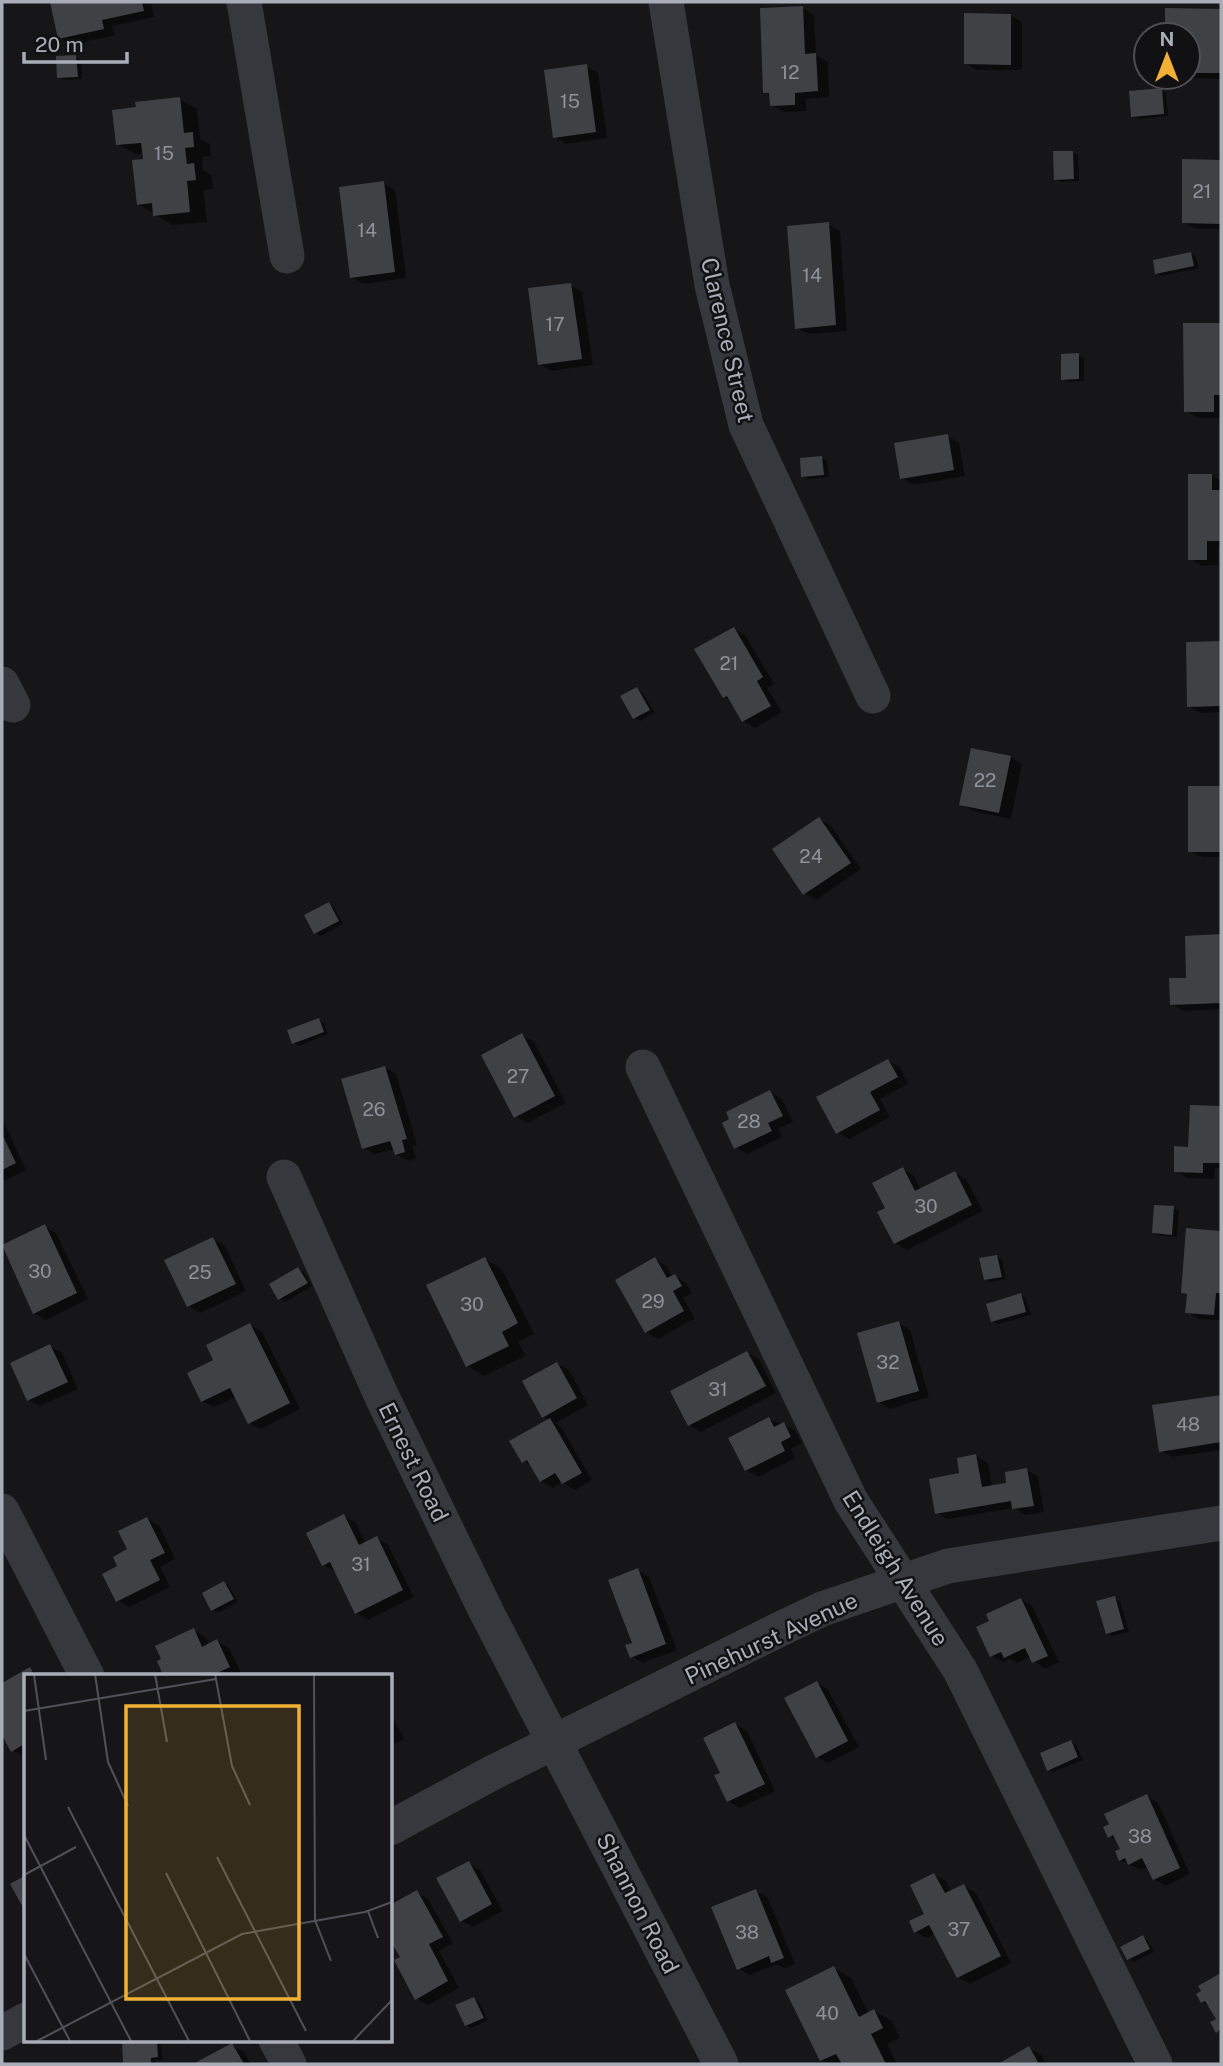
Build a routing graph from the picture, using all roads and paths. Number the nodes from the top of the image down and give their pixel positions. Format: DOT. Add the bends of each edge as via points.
graph roads {
  1 [pos="244,2"];
  2 [pos="666,2"];
  3 [pos="287,256"];
  4 [pos="873,696"];
  5 [pos="643,1067"];
  6 [pos="284,1177"];
  7 [pos="2,1511"];
  8 [pos="1221,1524"];
  9 [pos="904,1580"];
  10 [pos="86,1674"];
  11 [pos="555,1742"];
  12 [pos="392,1827"];
  13 [pos="24,2021"];
  14 [pos="2,2033"];
  15 [pos="277,2042"];
  16 [pos="289,2064"];
  17 [pos="721,2064"];
  18 [pos="1155,2064"];
  1 -- 3 [label="street"];
  2 -- 4 [label="street, Clarence Street" via="712,285 746,425"];
  5 -- 9 [label="street, Endleigh Avenue" via="851,1501"];
  6 -- 11 [label="street, Ernest Road" via="382,1397"];
  7 -- 10 [label="street"];
  8 -- 9 [label="street, Pinehurst Avenue" via="990,1558"];
  9 -- 11 [label="street, Pinehurst Avenue" via="821,1609"];
  9 -- 18 [label="street, Endleigh Avenue" via="960,1670"];
  11 -- 12 [label="street, Pinehurst Avenue"];
  11 -- 17 [label="street, Shannon Road"];
  13 -- 14 [label="street"];
  15 -- 16 [label="street"];
}
